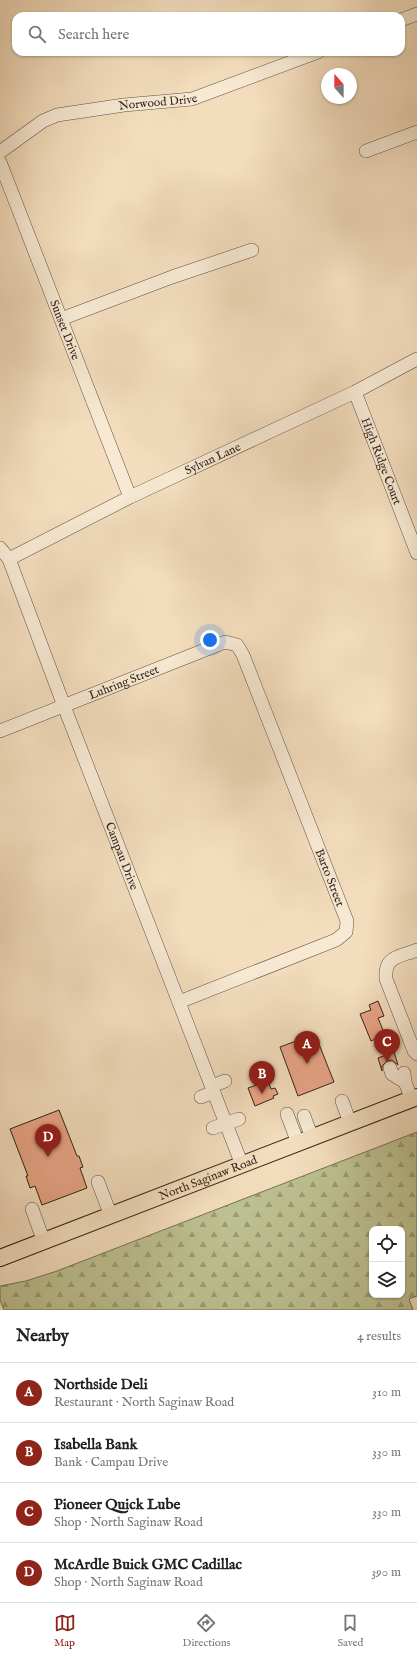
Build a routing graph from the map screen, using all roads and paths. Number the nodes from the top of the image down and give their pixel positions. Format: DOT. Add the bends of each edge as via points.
graph roads {
  1 [pos="417,14"];
  2 [pos="405,18"];
  3 [pos="307,56"];
  4 [pos="417,132"];
  5 [pos="366,150"];
  6 [pos="0,152"];
  7 [pos="0,162"];
  8 [pos="252,250"];
  9 [pos="61,319"];
  10 [pos="417,359"];
  11 [pos="355,392"];
  12 [pos="130,497"];
  13 [pos="0,548"];
  14 [pos="417,553"];
  15 [pos="9,559"];
  16 [pos="243,655"];
  17 [pos="64,706"];
  18 [pos="0,730"];
  19 [pos="417,950"];
  20 [pos="179,1002"];
  21 [pos="417,1054"];
  22 [pos="390,1068"];
  23 [pos="225,1081"];
  24 [pos="213,1089"];
  25 [pos="201,1097"];
  26 [pos="414,1098"];
  27 [pos="342,1101"];
  28 [pos="287,1114"];
  29 [pos="304,1116"];
  30 [pos="239,1119"];
  31 [pos="350,1123"];
  32 [pos="226,1124"];
  33 [pos="213,1128"];
  34 [pos="305,1141"];
  35 [pos="242,1165"];
  36 [pos="98,1182"];
  37 [pos="32,1209"];
  38 [pos="111,1216"];
  39 [pos="44,1242"];
  40 [pos="0,1258"];
  1 -- 2 [label="street"];
  3 -- 6 [label="street, Norwood Drive" via="192,99 124,105 57,115 43,121"];
  4 -- 5 [label="street"];
  7 -- 9 [label="street, Sunset Drive"];
  8 -- 9 [label="street"];
  9 -- 12 [label="street, Sunset Drive"];
  10 -- 11 [label="street, Sylvan Lane"];
  11 -- 12 [label="street, Sylvan Lane"];
  11 -- 14 [label="street, High Ridge Court"];
  12 -- 15 [label="street, Sylvan Lane"];
  13 -- 15 [label="street, Campau Drive"];
  15 -- 17 [label="street, Campau Drive"];
  16 -- 17 [label="street, Luhring Street" via="237,645 225,642"];
  16 -- 20 [label="street, Barto Street" via="347,921 346,932 336,940"];
  17 -- 18 [label="street, Luhring Street"];
  17 -- 20 [label="street, Campau Drive"];
  19 -- 21 [label="street" via="388,963 385,970 386,979 414,1052"];
  20 -- 24 [label="street, Campau Drive"];
  22 -- 26 [label="street" via="392,1074 405,1078"];
  23 -- 24 [label="street"];
  24 -- 25 [label="street"];
  24 -- 32 [label="street, Campau Drive"];
  26 -- 31 [label="main road, North Saginaw Road"];
  27 -- 31 [label="street"];
  28 -- 34 [label="street"];
  29 -- 34 [label="street"];
  30 -- 32 [label="street"];
  31 -- 34 [label="main road, North Saginaw Road"];
  32 -- 33 [label="street"];
  32 -- 35 [label="street, Campau Drive"];
  34 -- 35 [label="main road, North Saginaw Road"];
  35 -- 38 [label="main road, North Saginaw Road"];
  36 -- 38 [label="street"];
  37 -- 39 [label="street"];
  38 -- 39 [label="main road, North Saginaw Road"];
  39 -- 40 [label="main road, North Saginaw Road"];
}
